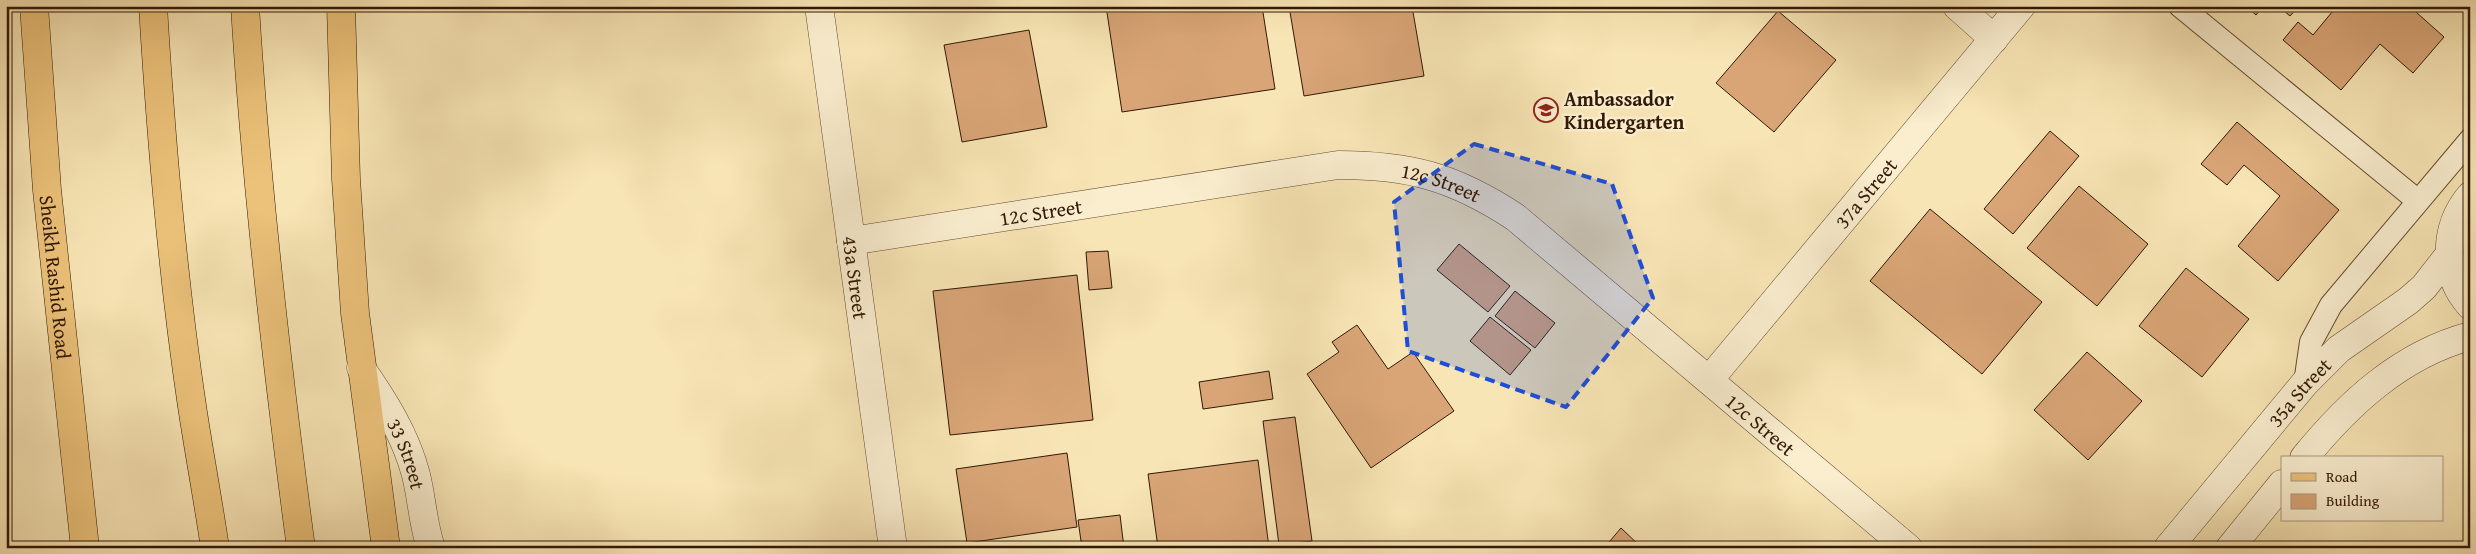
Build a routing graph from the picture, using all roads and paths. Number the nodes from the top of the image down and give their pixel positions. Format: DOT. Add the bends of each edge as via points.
graph roads {
  1 [pos="34,6"];
  2 [pos="153,6"];
  3 [pos="244,6"];
  4 [pos="341,6"];
  5 [pos="819,6"];
  6 [pos="1957,6"];
  7 [pos="2021,6"];
  8 [pos="2180,6"];
  9 [pos="1994,39"];
  10 [pos="2470,140"];
  11 [pos="2470,196"];
  12 [pos="2418,201"];
  13 [pos="852,241"];
  14 [pos="2449,255"];
  15 [pos="2470,305"];
  16 [pos="2470,336"];
  17 [pos="361,368"];
  18 [pos="1709,380"];
  19 [pos="2305,383"];
  20 [pos="2306,456"];
  21 [pos="2281,485"];
  22 [pos="85,548"];
  23 [pos="215,548"];
  24 [pos="301,548"];
  25 [pos="386,548"];
  26 [pos="431,548"];
  27 [pos="893,548"];
  28 [pos="1908,548"];
  29 [pos="2168,548"];
  30 [pos="2230,548"];
  1 -- 22 [label="main road, Sheikh Rashid Road" via="48,190"];
  2 -- 23 [label="main road" via="160,130 174,268 191,405"];
  3 -- 24 [label="main road" via="275,359"];
  4 -- 17 [label="main road" via="346,179"];
  5 -- 13 [label="street, 43a Street"];
  6 -- 9 [label="street"];
  7 -- 9 [label="street, 37a Street"];
  8 -- 12 [label="lane"];
  9 -- 18 [label="street, 37a Street"];
  10 -- 12 [label="lane"];
  11 -- 14 [label="street" via="2457,215"];
  12 -- 19 [label="lane" via="2327,311 2311,342"];
  13 -- 18 [label="street, 12c Street" via="1338,165 1412,170 1458,184 1515,217"];
  13 -- 27 [label="street, 43a Street"];
  14 -- 15 [label="street" via="2453,278"];
  14 -- 19 [label="street, 35a Street" via="2418,292 2339,349"];
  16 -- 20 [label="street" via="2433,350 2373,386 2346,410"];
  17 -- 25 [label="main road"];
  17 -- 26 [label="street, 33 Street" via="402,437 416,474"];
  18 -- 28 [label="street, 12c Street"];
  19 -- 29 [label="street, 35a Street"];
  21 -- 30 [label="street"];
}
